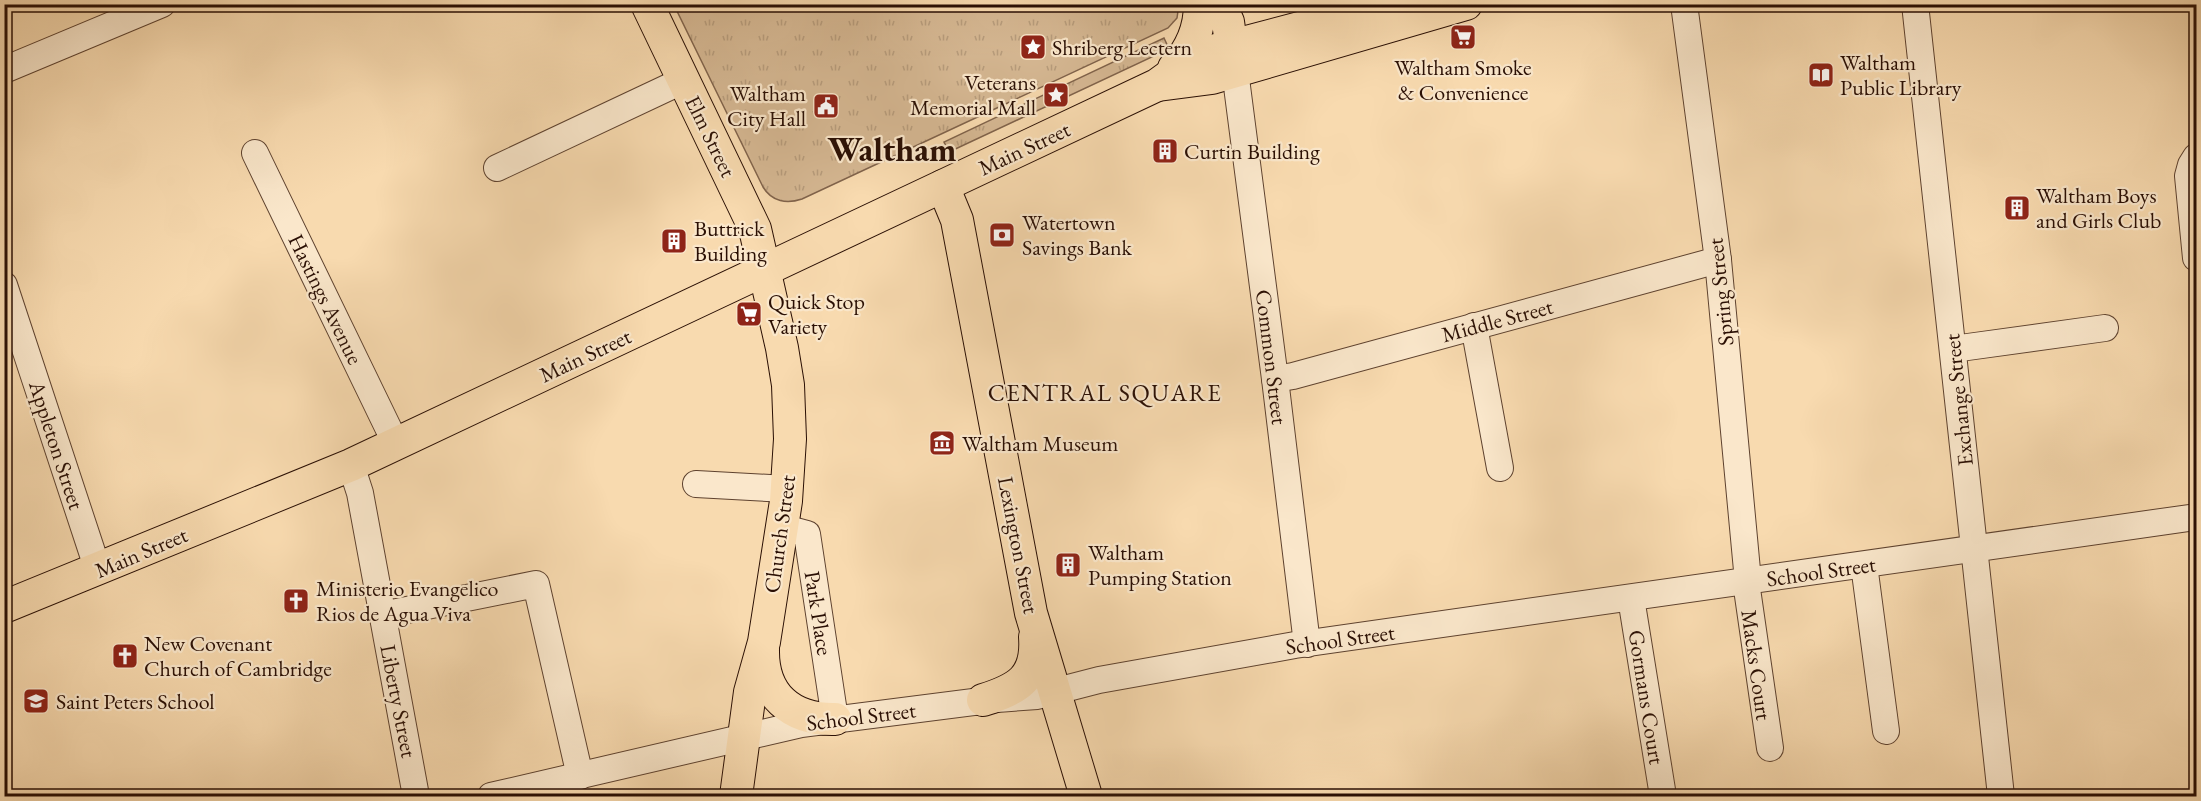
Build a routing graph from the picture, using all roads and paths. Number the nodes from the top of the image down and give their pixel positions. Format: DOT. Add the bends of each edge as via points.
graph roads {
  1 [pos="162,4"];
  2 [pos="647,4"];
  3 [pos="1200,4"];
  4 [pos="1220,4"];
  5 [pos="1390,4"];
  6 [pos="1466,4"];
  7 [pos="1684,4"];
  8 [pos="1915,4"];
  9 [pos="1234,58"];
  10 [pos="4,70"];
  11 [pos="684,80"];
  12 [pos="1157,85"];
  13 [pos="255,153"];
  14 [pos="2196,157"];
  15 [pos="497,168"];
  16 [pos="943,186"];
  17 [pos="2196,258"];
  18 [pos="1718,260"];
  19 [pos="765,270"];
  20 [pos="4,285"];
  21 [pos="1474,326"];
  22 [pos="2105,328"];
  23 [pos="1953,349"];
  24 [pos="1275,379"];
  25 [pos="396,444"];
  26 [pos="351,465"];
  27 [pos="1500,468"];
  28 [pos="696,484"];
  29 [pos="787,489"];
  30 [pos="2196,518"];
  31 [pos="781,527"];
  32 [pos="1974,549"];
  33 [pos="1864,565"];
  34 [pos="98,570"];
  35 [pos="1747,581"];
  36 [pos="1631,598"];
  37 [pos="4,607"];
  38 [pos="382,615"];
  39 [pos="1034,628"];
  40 [pos="764,642"];
  41 [pos="1307,644"];
  42 [pos="1054,692"];
  43 [pos="983,700"];
  44 [pos="835,719"];
  45 [pos="1887,731"];
  46 [pos="744,738"];
  47 [pos="1770,748"];
  48 [pos="580,776"];
  49 [pos="416,796"];
  50 [pos="491,796"];
  51 [pos="736,796"];
  52 [pos="1086,796"];
  53 [pos="1663,796"];
  54 [pos="2001,796"];
  1 -- 10 [label="street"];
  2 -- 11 [label="main road, Elm Street"];
  3 -- 12 [label="main road" via="1193,42"];
  4 -- 9 [label="main road" via="1228,22"];
  5 -- 9 [label="main road, Main Street"];
  6 -- 9 [label="main road, Main Street"];
  7 -- 18 [label="street, Spring Street"];
  8 -- 23 [label="street, Exchange Street"];
  9 -- 12 [label="main road, Main Street" via="1201,80"];
  9 -- 24 [label="street, Common Street"];
  11 -- 15 [label="street"];
  11 -- 19 [label="main road, Elm Street" via="754,225"];
  12 -- 16 [label="main road, Main Street"];
  13 -- 25 [label="street, Hastings Avenue"];
  14 -- 17 [label="street" via="2188,176"];
  16 -- 19 [label="main road, Main Street"];
  16 -- 39 [label="main road, Lexington Street" via="957,220"];
  18 -- 21 [label="street, Middle Street"];
  18 -- 35 [label="street, Spring Street"];
  19 -- 25 [label="main road, Main Street"];
  19 -- 29 [label="main road, Church Street" via="788,385"];
  20 -- 34 [label="street, Appleton Street"];
  21 -- 24 [label="street, Middle Street"];
  21 -- 27 [label="street"];
  22 -- 23 [label="street"];
  23 -- 32 [label="street, Exchange Street"];
  24 -- 41 [label="street, Common Street"];
  25 -- 26 [label="main road, Main Street"];
  26 -- 34 [label="main road, Main Street"];
  26 -- 38 [label="street, Liberty Street"];
  28 -- 29 [label="street"];
  29 -- 31 [label="main road, Church Street"];
  30 -- 32 [label="street, School Street"];
  31 -- 40 [label="main road, Church Street"];
  31 -- 44 [label="street, Park Place" via="807,534"];
  32 -- 33 [label="street, School Street"];
  32 -- 54 [label="street, Exchange Street"];
  33 -- 35 [label="street, School Street"];
  33 -- 45 [label="street"];
  34 -- 37 [label="main road, Main Street"];
  35 -- 36 [label="street, School Street"];
  35 -- 47 [label="street, Macks Court"];
  36 -- 41 [label="street, School Street"];
  36 -- 53 [label="street, Gormans Court"];
  38 -- 48 [label="street" via="536,584"];
  38 -- 49 [label="street, Liberty Street"];
  39 -- 42 [label="main road, Lexington Street"];
  39 -- 43 [label="main road" via="1035,659 1028,676 1011,689"];
  40 -- 44 [label="main road" via="765,670 778,697 804,715"];
  40 -- 46 [label="main road, Church Street" via="750,692"];
  41 -- 42 [label="street, School Street" via="1099,680"];
  42 -- 43 [label="street, School Street"];
  42 -- 52 [label="main road, Lexington Street"];
  43 -- 44 [label="street, School Street"];
  44 -- 46 [label="street, School Street"];
  46 -- 48 [label="street, School Street"];
  46 -- 51 [label="main road, Church Street"];
  48 -- 50 [label="street, School Street"];
}
